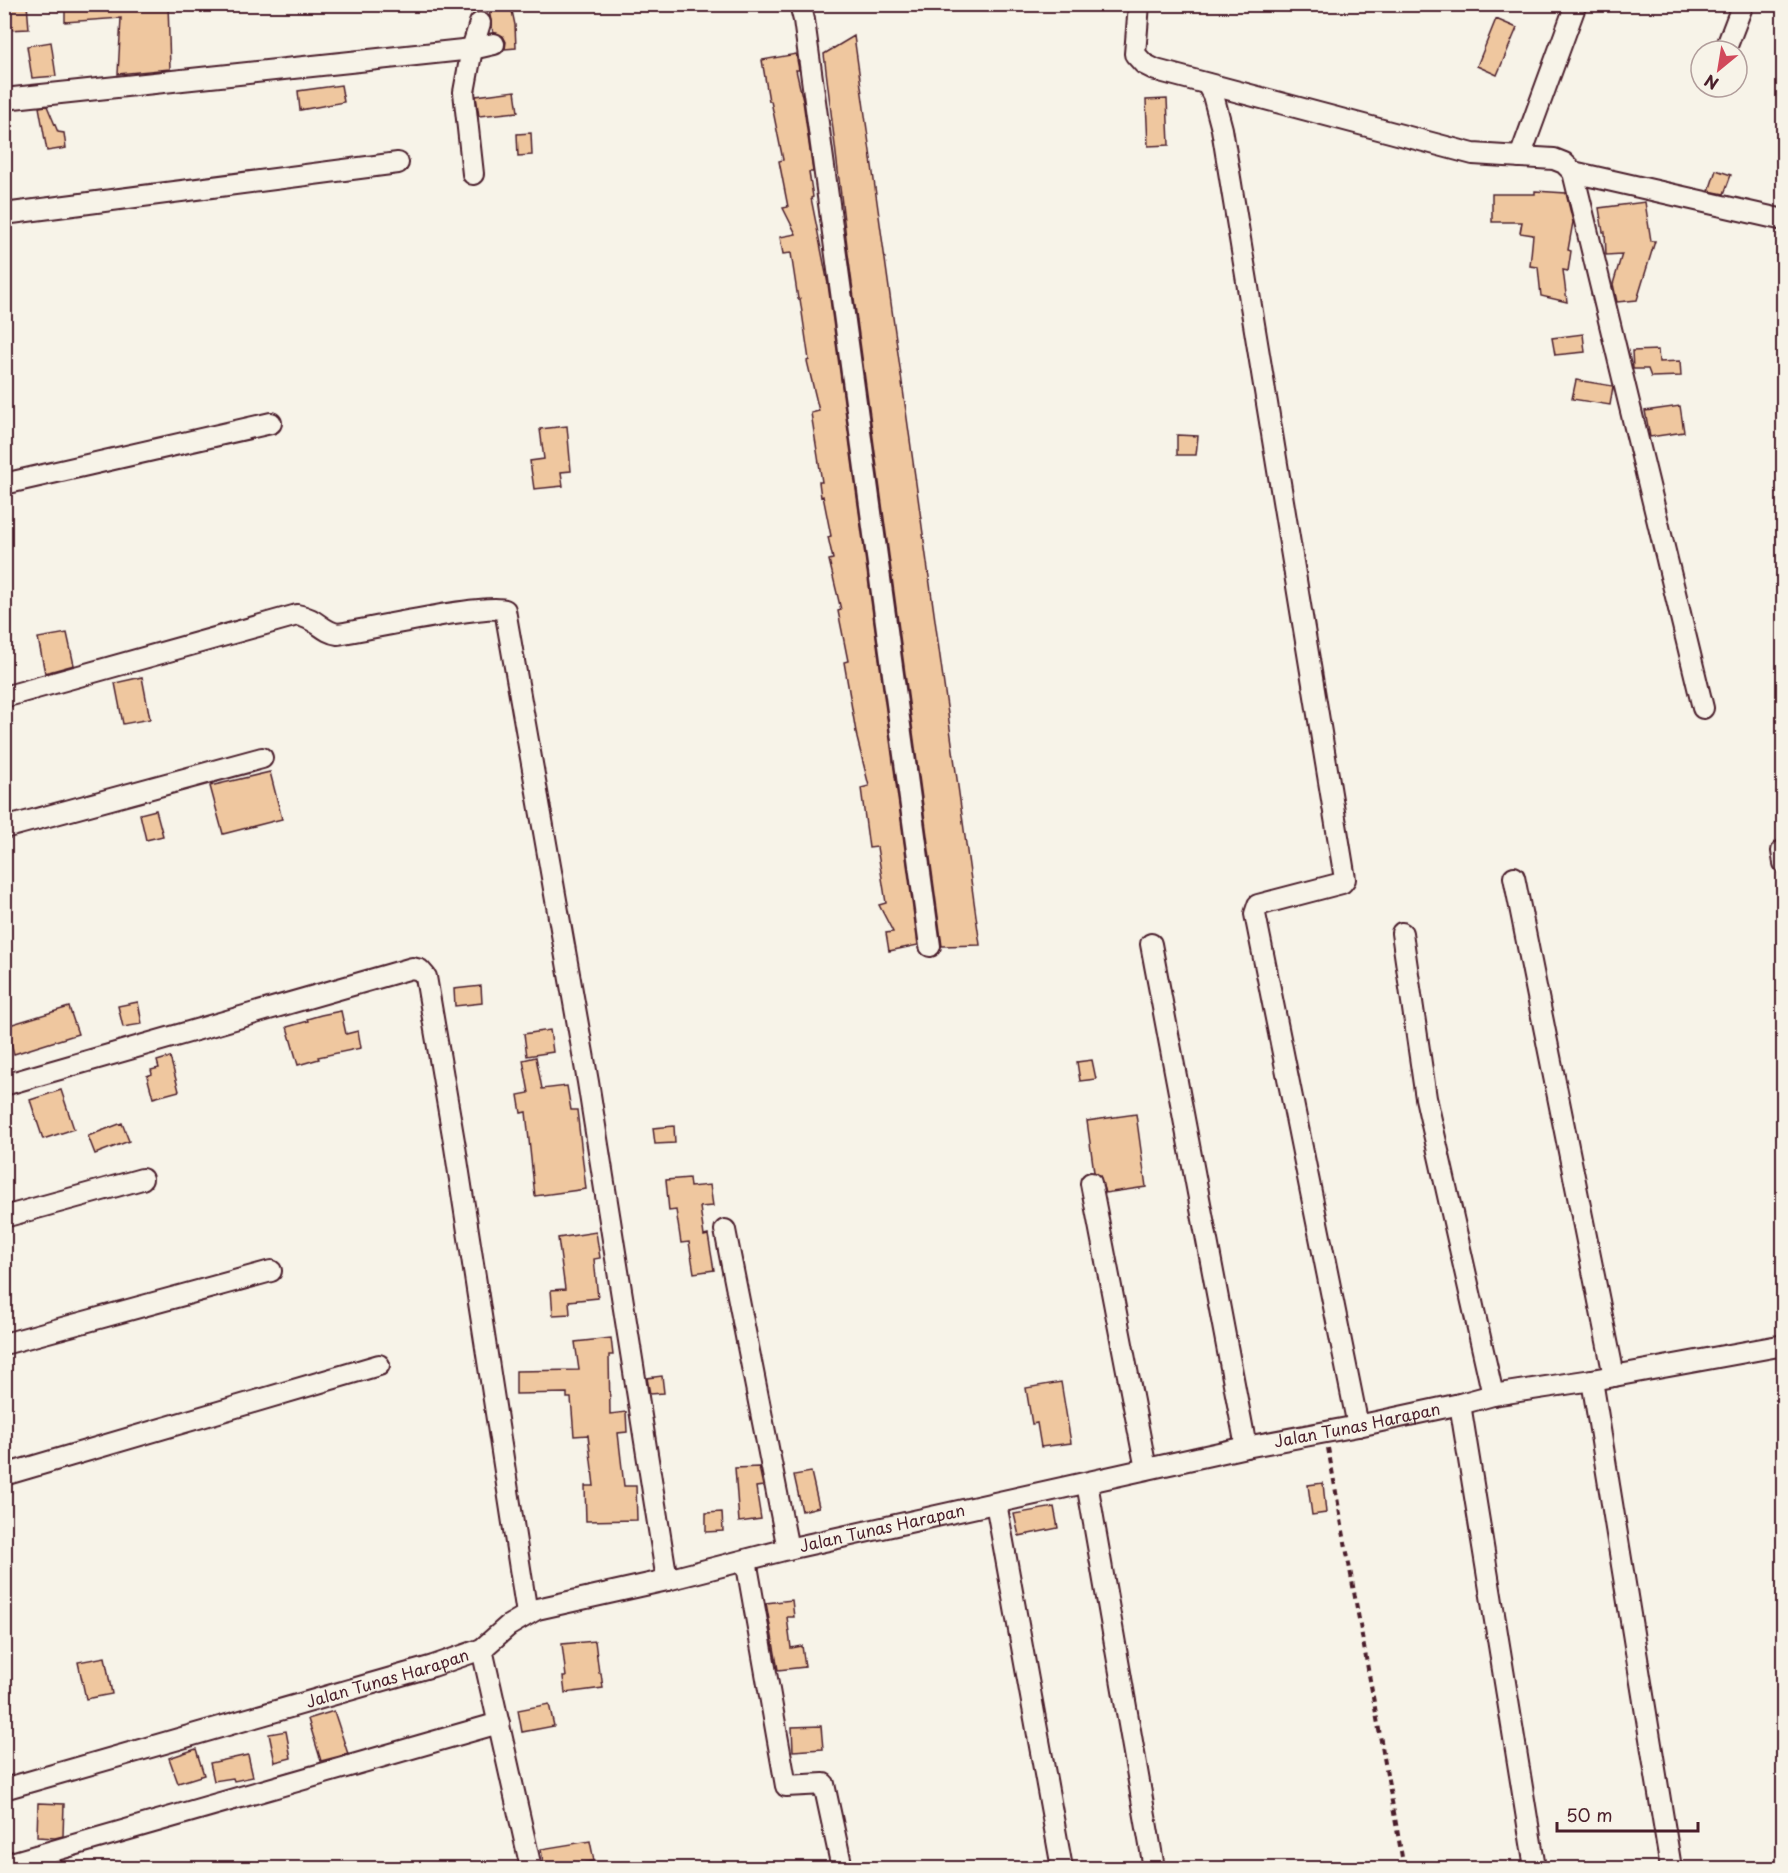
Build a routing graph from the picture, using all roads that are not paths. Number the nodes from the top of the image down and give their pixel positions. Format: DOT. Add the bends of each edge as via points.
graph roads {
  1 [pos="800,4"];
  2 [pos="1139,4"];
  3 [pos="1576,4"];
  4 [pos="1743,4"];
  5 [pos="480,23"];
  6 [pos="1730,39"];
  7 [pos="494,44"];
  8 [pos="472,49"];
  9 [pos="1207,84"];
  10 [pos="4,99"];
  11 [pos="1520,157"];
  12 [pos="398,163"];
  13 [pos="1574,172"];
  14 [pos="473,174"];
  15 [pos="4,214"];
  16 [pos="1784,220"];
  17 [pos="271,423"];
  18 [pos="4,484"];
  19 [pos="4,697"];
  20 [pos="1703,708"];
  21 [pos="262,758"];
  22 [pos="4,828"];
  23 [pos="1514,877"];
  24 [pos="1402,933"];
  25 [pos="1151,944"];
  26 [pos="930,946"];
  27 [pos="4,1085"];
  28 [pos="142,1179"];
  29 [pos="1091,1183"];
  30 [pos="4,1217"];
  31 [pos="725,1230"];
  32 [pos="271,1271"];
  33 [pos="4,1344"];
  34 [pos="1784,1346"];
  35 [pos="379,1365"];
  36 [pos="1614,1376"];
  37 [pos="1592,1380"];
  38 [pos="1493,1395"];
  39 [pos="1460,1404"];
  40 [pos="1359,1426"];
  41 [pos="1246,1447"];
  42 [pos="1146,1470"];
  43 [pos="4,1475"];
  44 [pos="1088,1483"];
  45 [pos="996,1503"];
  46 [pos="788,1549"];
  47 [pos="746,1560"];
  48 [pos="666,1580"];
  49 [pos="526,1614"];
  50 [pos="482,1649"];
  51 [pos="499,1724"];
  52 [pos="4,1789"];
  53 [pos="4,1865"];
  54 [pos="531,1869"];
  55 [pos="842,1869"];
  56 [pos="1062,1869"];
  57 [pos="1154,1869"];
  58 [pos="1535,1869"];
  59 [pos="1671,1869"];
  1 -- 26 [label="street"];
  2 -- 9 [label="street" via="1135,54 1139,59 1156,70"];
  3 -- 11 [label="street"];
  4 -- 6 [label="street"];
  5 -- 8 [label="street"];
  7 -- 8 [label="street"];
  8 -- 10 [label="street"];
  8 -- 14 [label="street" via="464,92"];
  9 -- 11 [label="street" via="1473,154"];
  9 -- 40 [label="street" via="1222,129 1345,879 1258,905 1255,914"];
  11 -- 13 [label="street" via="1554,159"];
  12 -- 15 [label="street"];
  13 -- 16 [label="street"];
  13 -- 20 [label="street"];
  17 -- 18 [label="street"];
  19 -- 48 [label="street" via="297,615 338,634 469,612 505,610 588,1082"];
  21 -- 22 [label="street"];
  23 -- 36 [label="street"];
  24 -- 38 [label="street" via="1426,1098"];
  25 -- 41 [label="street"];
  27 -- 49 [label="street" via="412,968 420,970 426,977 455,1147"];
  28 -- 30 [label="street"];
  29 -- 42 [label="street"];
  31 -- 46 [label="street"];
  32 -- 33 [label="street"];
  34 -- 36 [label="street, Jalan Tunas Harapan"];
  35 -- 43 [label="street"];
  36 -- 37 [label="street, Jalan Tunas Harapan"];
  37 -- 38 [label="street, Jalan Tunas Harapan"];
  37 -- 59 [label="street"];
  38 -- 39 [label="street, Jalan Tunas Harapan"];
  39 -- 40 [label="street, Jalan Tunas Harapan"];
  39 -- 58 [label="street"];
  40 -- 41 [label="street, Jalan Tunas Harapan"];
  41 -- 42 [label="street, Jalan Tunas Harapan"];
  42 -- 44 [label="street, Jalan Tunas Harapan"];
  44 -- 45 [label="street, Jalan Tunas Harapan"];
  44 -- 57 [label="street"];
  45 -- 46 [label="street, Jalan Tunas Harapan"];
  45 -- 56 [label="street"];
  46 -- 47 [label="street, Jalan Tunas Harapan"];
  47 -- 48 [label="street, Jalan Tunas Harapan"];
  47 -- 55 [label="street" via="786,1786 824,1784"];
  48 -- 49 [label="street, Jalan Tunas Harapan"];
  49 -- 50 [label="street, Jalan Tunas Harapan"];
  50 -- 51 [label="street"];
  50 -- 52 [label="street, Jalan Tunas Harapan" via="292,1708"];
  51 -- 53 [label="street"];
  51 -- 54 [label="street"];
}
